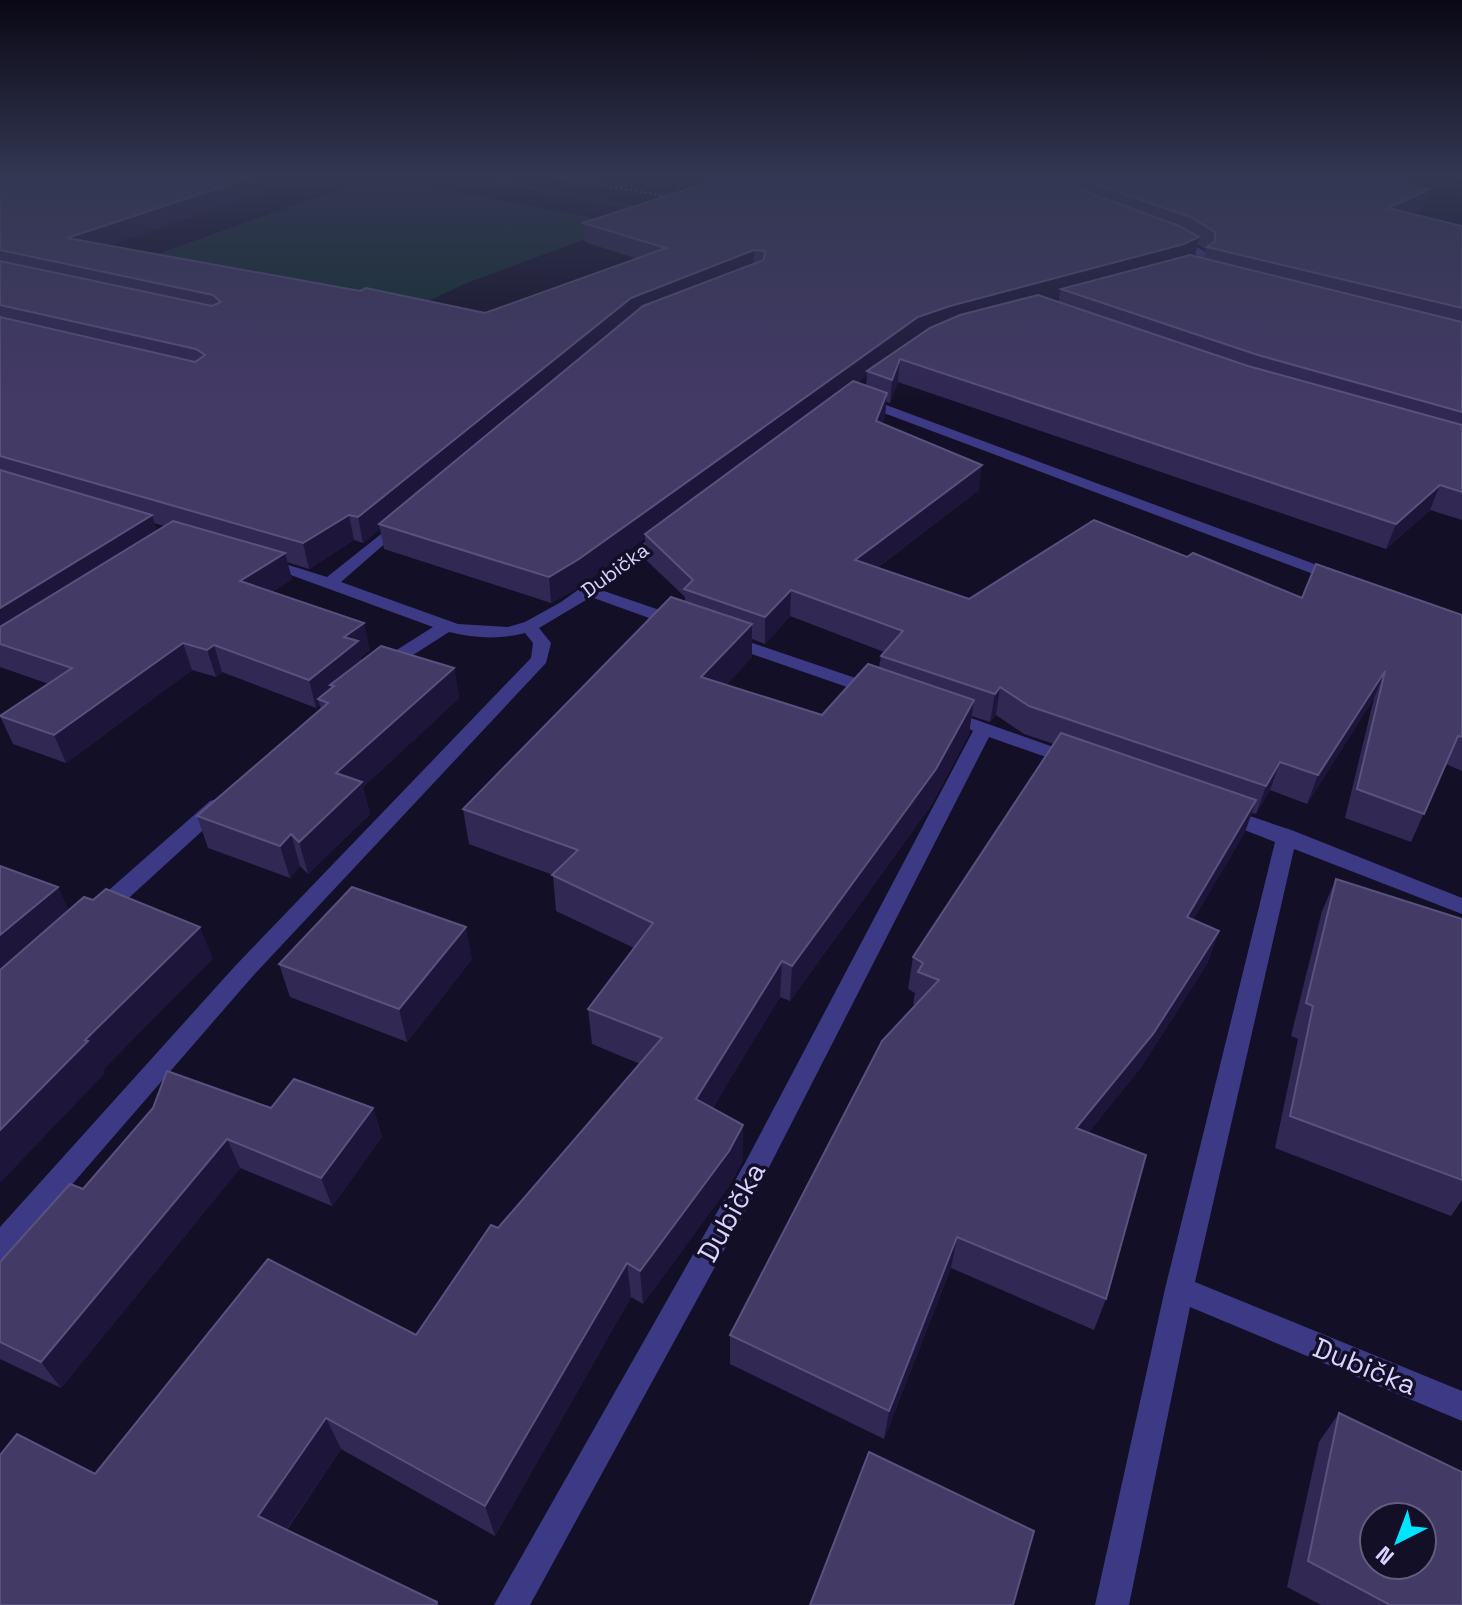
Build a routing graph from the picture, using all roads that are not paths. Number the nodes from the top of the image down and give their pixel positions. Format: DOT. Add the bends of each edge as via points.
graph roads {
  1 [pos="1202,252"];
  2 [pos="1201,273"];
  3 [pos="854,391"];
  4 [pos="413,513"];
  5 [pos="675,526"];
  6 [pos="255,560"];
  7 [pos="330,583"];
  8 [pos="1359,585"];
  9 [pos="589,591"];
  10 [pos="446,626"];
  11 [pos="529,627"];
  12 [pos="362,681"];
  13 [pos="896,698"];
  14 [pos="955,719"];
  15 [pos="984,729"];
  16 [pos="1085,765"];
  17 [pos="228,797"];
  18 [pos="1200,805"];
  19 [pos="1287,836"];
  20 [pos="1462,906"];
  21 [pos="91,919"];
  22 [pos="0,1247"];
  23 [pos="1179,1289"];
  24 [pos="1462,1406"];
  25 [pos="511,1605"];
  26 [pos="1112,1605"];
  1 -- 2 [label="street" via="1203,259 1178,271"];
  3 -- 8 [label="street"];
  4 -- 7 [label="street"];
  5 -- 9 [label="street, Dubička"];
  6 -- 7 [label="street, Dubička"];
  7 -- 10 [label="street, Dubička"];
  9 -- 11 [label="street, Dubička"];
  9 -- 13 [label="street"];
  10 -- 11 [label="street, Dubička" via="485,632"];
  10 -- 12 [label="street"];
  11 -- 22 [label="street" via="542,643 540,659 244,971"];
  14 -- 15 [label="street"];
  15 -- 16 [label="street"];
  15 -- 25 [label="street, Dubička" via="754,1171"];
  17 -- 21 [label="street"];
  18 -- 19 [label="street"];
  19 -- 20 [label="street"];
  19 -- 23 [label="street"];
  23 -- 24 [label="street, Dubička"];
  23 -- 26 [label="street"];
}
